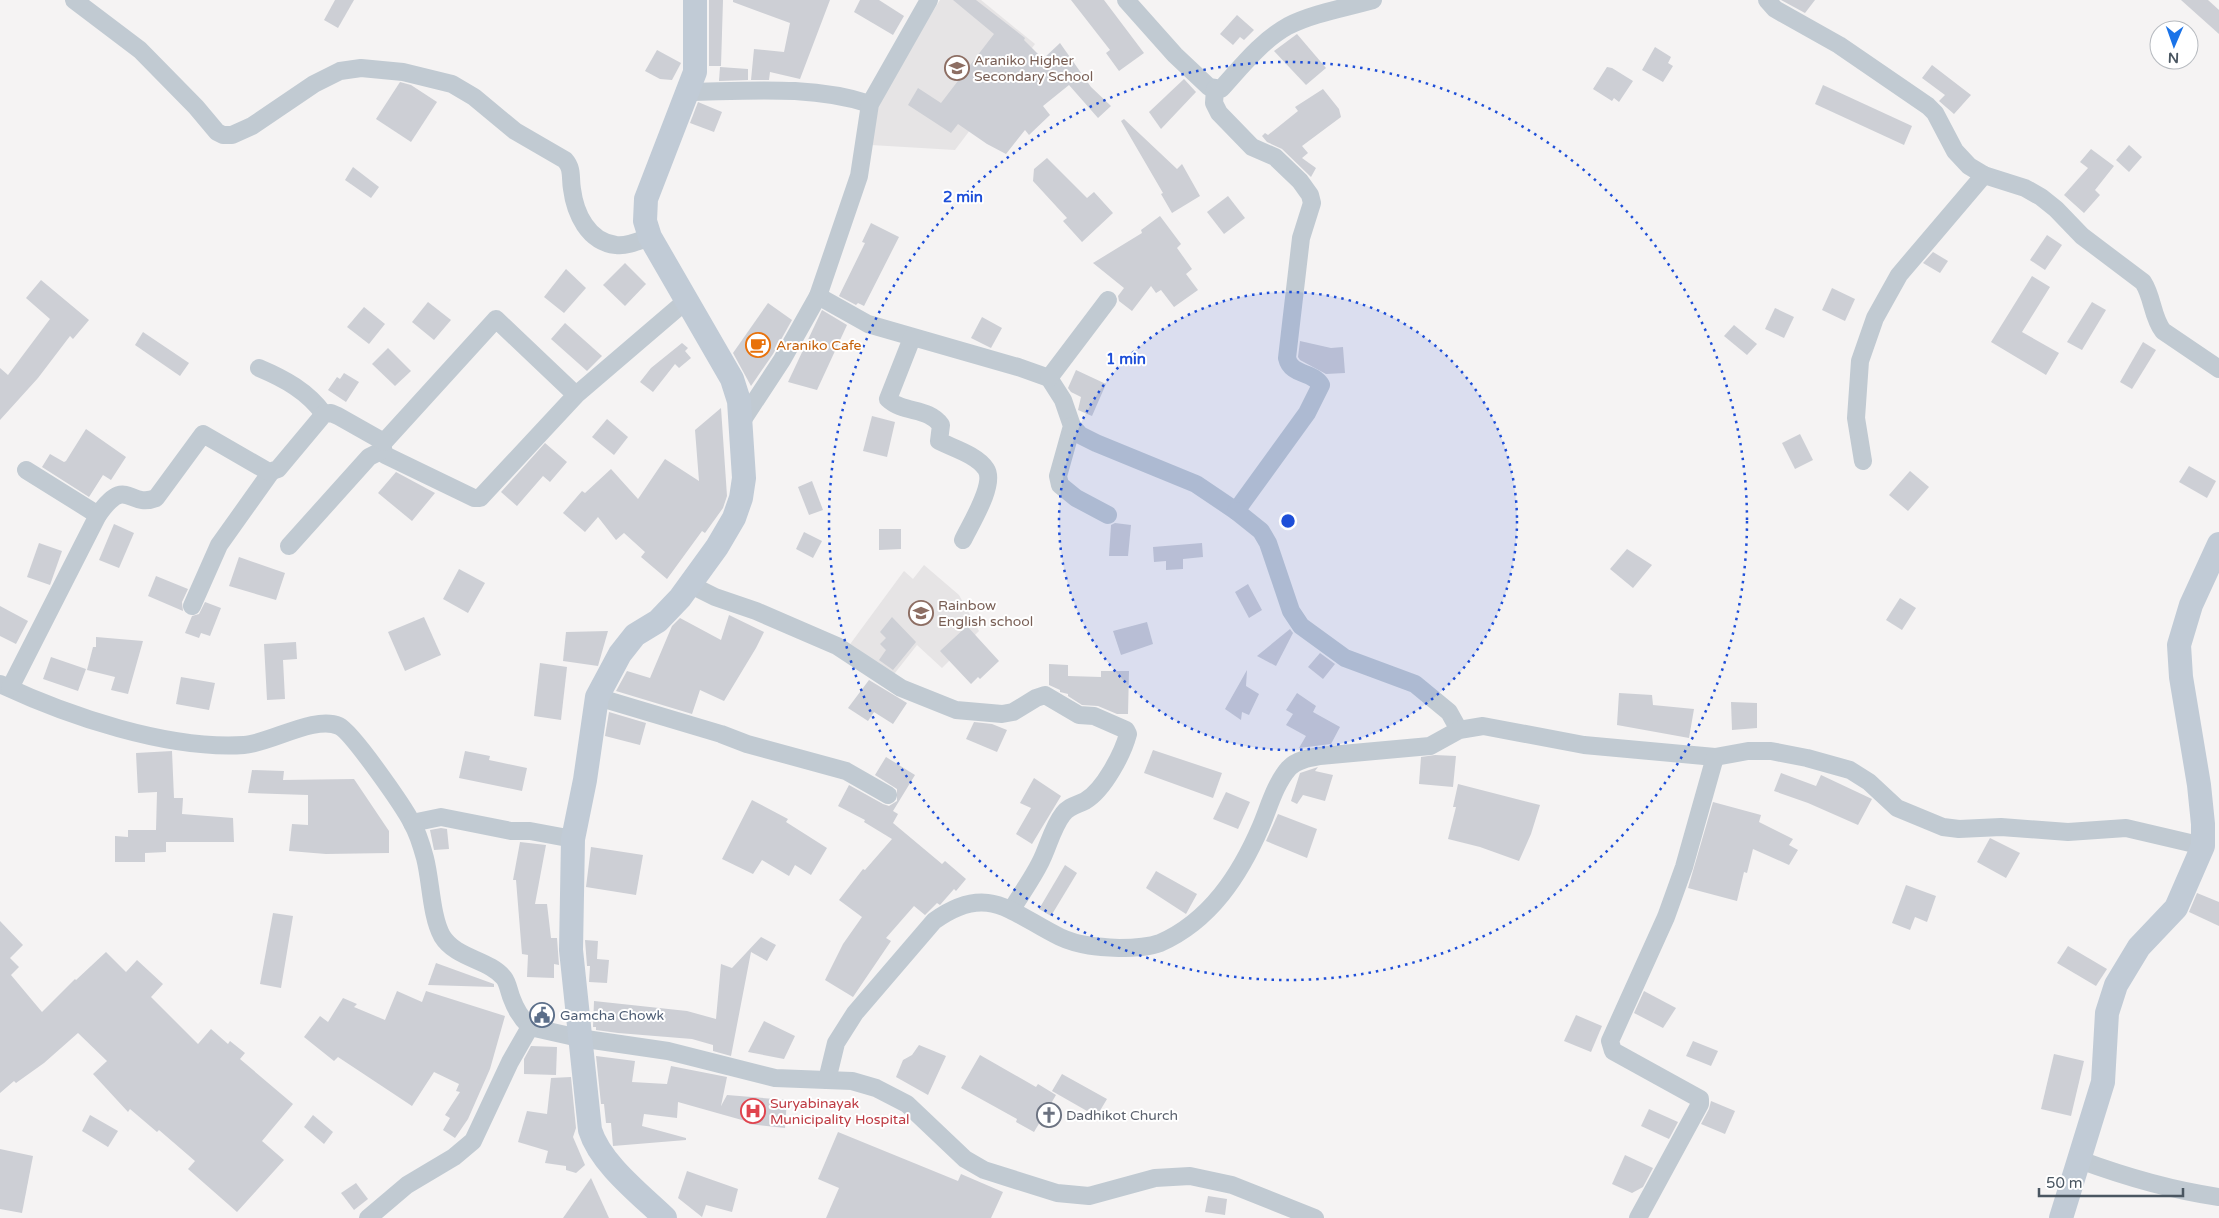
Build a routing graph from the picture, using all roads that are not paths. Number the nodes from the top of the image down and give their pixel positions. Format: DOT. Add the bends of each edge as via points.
graph roads {
  1 [pos="74,0"];
  2 [pos="694,0"];
  3 [pos="929,0"];
  4 [pos="1126,0"];
  5 [pos="1373,0"];
  6 [pos="1767,0"];
  7 [pos="1215,89"];
  8 [pos="688,92"];
  9 [pos="870,104"];
  10 [pos="1984,175"];
  11 [pos="650,237"];
  12 [pos="818,296"];
  13 [pos="687,300"];
  14 [pos="1108,300"];
  15 [pos="912,338"];
  16 [pos="259,368"];
  17 [pos="2219,368"];
  18 [pos="1049,378"];
  19 [pos="576,395"];
  20 [pos="324,414"];
  21 [pos="740,424"];
  22 [pos="1072,426"];
  23 [pos="383,446"];
  24 [pos="1864,461"];
  25 [pos="26,470"];
  26 [pos="271,472"];
  27 [pos="1236,511"];
  28 [pos="98,515"];
  29 [pos="1108,515"];
  30 [pos="963,540"];
  31 [pos="2219,544"];
  32 [pos="289,546"];
  33 [pos="691,585"];
  34 [pos="192,606"];
  35 [pos="5,686"];
  36 [pos="597,697"];
  37 [pos="1459,730"];
  38 [pos="1715,757"];
  39 [pos="888,795"];
  40 [pos="412,823"];
  41 [pos="573,839"];
  42 [pos="2203,846"];
  43 [pos="1012,909"];
  44 [pos="530,1027"];
  45 [pos="579,1038"];
  46 [pos="827,1080"];
  47 [pos="2080,1160"];
  48 [pos="2219,1197"];
  49 [pos="368,1218"];
  50 [pos="665,1218"];
  51 [pos="1315,1218"];
  52 [pos="1638,1218"];
  53 [pos="2061,1218"];
  1 -- 11 [label="street" via="140,50 223,135 232,135 252,126 296,94 340,72 361,68 403,72 452,84 474,97 515,131 565,160 570,166 575,207 585,227 602,241 618,246"];
  2 -- 8 [label="street" via="695,72"];
  3 -- 9 [label="street"];
  4 -- 7 [label="street" via="1175,55"];
  5 -- 7 [label="street" via="1288,26 1266,42 1221,89"];
  6 -- 10 [label="street" via="1775,9 1839,45 1917,97 1935,113 1955,151 1968,166"];
  7 -- 27 [label="street" via="1214,103 1219,113 1252,148 1275,158 1300,181 1312,203 1301,238 1287,358 1293,370 1318,380 1321,385 1307,412"];
  8 -- 9 [label="street" via="792,91 847,97"];
  8 -- 11 [label="street" via="646,199 645,221"];
  9 -- 12 [label="street" via="858,176"];
  10 -- 17 [label="street" via="2026,188 2056,209 2082,236 2143,282 2149,291 2157,323 2163,331"];
  10 -- 24 [label="street" via="1899,275 1875,318 1860,361 1856,418"];
  11 -- 13 [label="street"];
  12 -- 15 [label="street" via="868,324"];
  12 -- 21 [label="street" via="782,360"];
  13 -- 19 [label="street"];
  13 -- 21 [label="street" via="732,379 739,401"];
  14 -- 18 [label="street"];
  15 -- 18 [label="street"];
  15 -- 30 [label="street" via="888,399 902,408 934,416 941,426 939,441 968,454 985,468 988,476 987,489"];
  16 -- 20 [label="street" via="303,391"];
  18 -- 22 [label="street" via="1063,400"];
  19 -- 23 [label="street" via="477,499 385,455"];
  19 -- 23 [label="street" via="496,319"];
  20 -- 23 [label="street" via="338,416"];
  20 -- 26 [label="street" via="278,469"];
  21 -- 33 [label="street" via="744,478 741,498 734,518"];
  22 -- 27 [label="street" via="1080,435 1096,443 1196,484"];
  22 -- 29 [label="street" via="1058,476 1060,485"];
  23 -- 32 [label="street" via="369,457"];
  25 -- 28 [label="street"];
  26 -- 28 [label="street" via="203,434 156,498 146,500 124,493 116,494"];
  26 -- 34 [label="street" via="219,545"];
  27 -- 37 [label="street" via="1261,531 1268,543 1291,612 1301,626 1345,658 1422,689 1449,712"];
  28 -- 35 [label="street"];
  31 -- 42 [label="street" via="2191,605 2179,645 2181,677 2199,785"];
  33 -- 36 [label="street" via="668,613 635,635 611,668"];
  33 -- 43 [label="street" via="837,646 901,688 956,710 1002,714 1013,712 1046,695 1079,715 1094,716 1126,730 1127,739 1112,771 1096,792 1062,815 1039,865"];
  35 -- 40 [label="street" via="162,739 244,745 310,726 340,726 354,740"];
  36 -- 39 [label="street" via="846,771"];
  36 -- 41 [label="street"];
  37 -- 38 [label="street" via="1483,726 1584,745"];
  37 -- 43 [label="street" via="1430,746 1320,756 1302,759 1289,767 1234,878 1189,928 1158,944 1128,948 1079,944 1059,937"];
  38 -- 42 [label="street" via="1771,751 1850,770 1869,782 1897,808 1943,827 2068,832 2126,828"];
  38 -- 52 [label="street" via="1684,867 1666,917 1610,1041 1613,1051 1700,1099"];
  40 -- 41 [label="street" via="441,817 511,832 530,831"];
  40 -- 44 [label="street" via="424,857 442,935 450,947 504,978 522,1019"];
  41 -- 45 [label="street" via="571,950"];
  42 -- 47 [label="street" via="2176,908 2139,947 2116,985 2107,1013 2103,1082"];
  43 -- 46 [label="street" via="976,902 946,912 934,921 855,1013 836,1043"];
  44 -- 45 [label="street"];
  44 -- 49 [label="street" via="472,1141 454,1157 407,1185"];
  45 -- 46 [label="street" via="668,1051 775,1078"];
  45 -- 50 [label="street" via="594,1144"];
  46 -- 51 [label="street" via="852,1081 876,1088 907,1104 965,1159 984,1170 1040,1189 1089,1196 1155,1178 1190,1176 1232,1184"];
  47 -- 48 [label="street" via="2136,1180"];
  47 -- 53 [label="street"];
}
